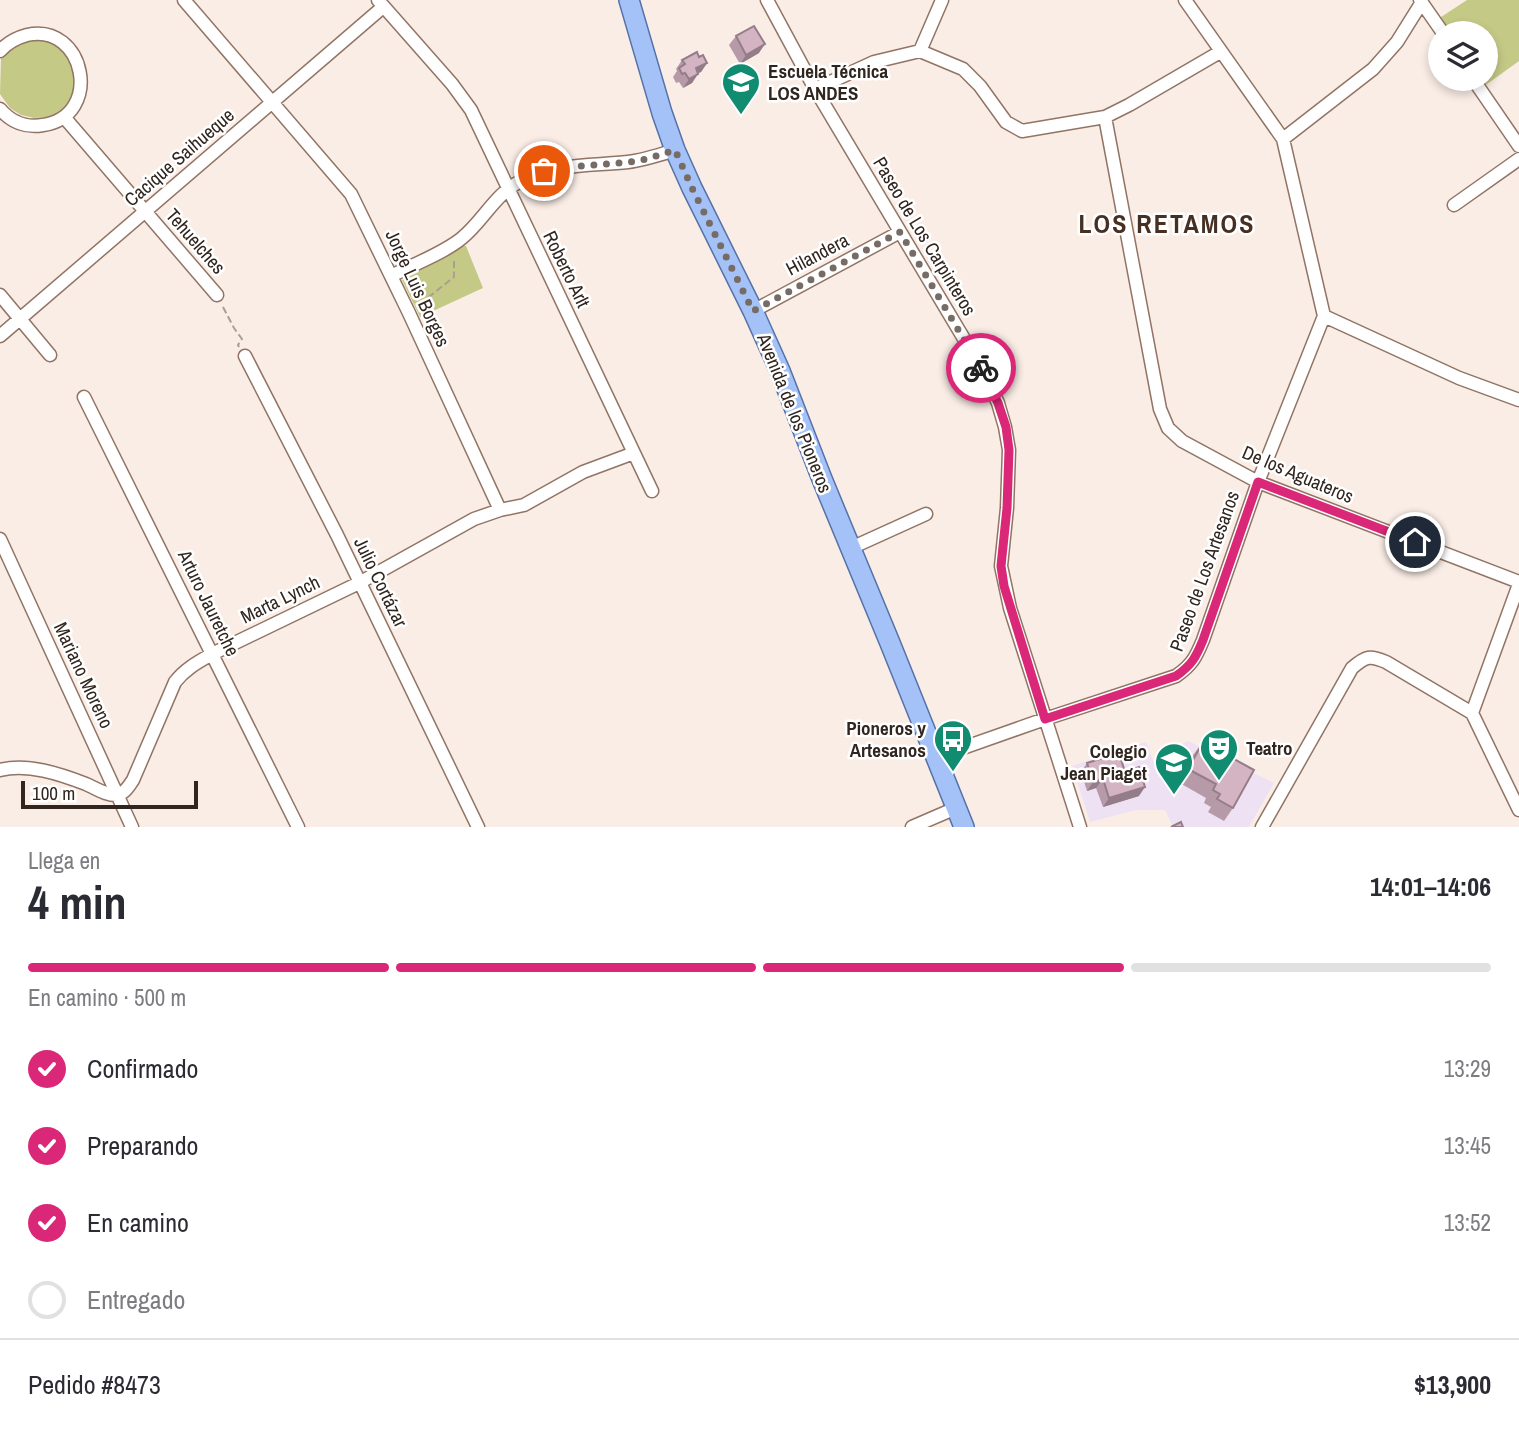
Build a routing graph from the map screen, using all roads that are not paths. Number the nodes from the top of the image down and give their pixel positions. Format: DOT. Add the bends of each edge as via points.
graph roads {
  1 [pos="184,0"];
  2 [pos="629,0"];
  3 [pos="767,0"];
  4 [pos="942,0"];
  5 [pos="1185,0"];
  6 [pos="1421,1"];
  7 [pos="380,3"];
  8 [pos="1435,21"];
  9 [pos="1,46"];
  10 [pos="920,51"];
  11 [pos="1220,52"];
  12 [pos="815,89"];
  13 [pos="1481,91"];
  14 [pos="271,102"];
  15 [pos="0,109"];
  16 [pos="64,117"];
  17 [pos="1105,117"];
  18 [pos="1283,139"];
  19 [pos="1519,146"];
  20 [pos="675,150"];
  21 [pos="1519,159"];
  22 [pos="507,189"];
  23 [pos="1454,205"];
  24 [pos="145,211"];
  25 [pos="900,232"];
  26 [pos="390,276"];
  27 [pos="0,295"];
  28 [pos="217,295"];
  29 [pos="753,311"];
  30 [pos="1324,316"];
  31 [pos="20,319"];
  32 [pos="0,336"];
  33 [pos="50,355"];
  34 [pos="245,356"];
  35 [pos="85,397"];
  36 [pos="1519,400"];
  37 [pos="634,453"];
  38 [pos="1258,482"];
  39 [pos="652,491"];
  40 [pos="500,510"];
  41 [pos="926,514"];
  42 [pos="0,539"];
  43 [pos="851,548"];
  44 [pos="359,583"];
  45 [pos="1519,583"];
  46 [pos="212,654"];
  47 [pos="1472,713"];
  48 [pos="1045,719"];
  49 [pos="937,757"];
  50 [pos="0,770"];
  51 [pos="118,795"];
  52 [pos="956,808"];
  53 [pos="1519,810"];
  54 [pos="132,827"];
  55 [pos="298,827"];
  56 [pos="478,827"];
  57 [pos="912,827"];
  58 [pos="964,827"];
  59 [pos="1080,827"];
  60 [pos="1262,827"];
  1 -- 14 [label="street, Jorge Luis Borges"];
  2 -- 20 [label="main road, Avenida de los Pioneros"];
  3 -- 12 [label="street, Paseo de Los Carpinteros"];
  4 -- 10 [label="street"];
  5 -- 11 [label="street"];
  6 -- 8 [label="street"];
  6 -- 18 [label="street" via="1397,43 1373,69"];
  7 -- 14 [label="street, Cacique Saihueque"];
  7 -- 22 [label="street, Roberto Arlt" via="471,110"];
  9 -- 16 [label="street" via="38,34 60,40 71,50 82,77 75,106"];
  10 -- 12 [label="street" via="874,62"];
  10 -- 17 [label="street" via="963,69 1006,122 1022,131"];
  11 -- 17 [label="street"];
  11 -- 18 [label="street"];
  12 -- 25 [label="street, Paseo de Los Carpinteros"];
  13 -- 19 [label="street"];
  14 -- 24 [label="street, Cacique Saihueque"];
  14 -- 26 [label="street, Jorge Luis Borges" via="351,194"];
  15 -- 16 [label="street" via="20,124 35,127"];
  16 -- 24 [label="street, Tehuelches"];
  17 -- 38 [label="street, De los Aguateros" via="1160,409 1168,428 1182,440"];
  18 -- 30 [label="street"];
  20 -- 22 [label="street" via="630,162 555,168"];
  20 -- 29 [label="main road, Avenida de los Pioneros"];
  21 -- 23 [label="street"];
  22 -- 26 [label="street" via="455,244"];
  22 -- 37 [label="street, Roberto Arlt"];
  24 -- 28 [label="street, Tehuelches"];
  24 -- 31 [label="street, Cacique Saihueque"];
  25 -- 29 [label="street, Hilandera"];
  25 -- 48 [label="street, Paseo de Los Carpinteros" via="982,369 1006,427 1007,508 1001,566"];
  26 -- 40 [label="street, Jorge Luis Borges"];
  27 -- 31 [label="street"];
  29 -- 43 [label="main road, Avenida de los Pioneros"];
  30 -- 36 [label="street" via="1459,378"];
  30 -- 38 [label="street, Paseo de Los Artesanos"];
  31 -- 32 [label="street, Cacique Saihueque"];
  31 -- 33 [label="street"];
  34 -- 44 [label="street, Julio Cortázar"];
  35 -- 46 [label="street, Arturo Jauretche"];
  37 -- 39 [label="street, Roberto Arlt"];
  37 -- 40 [label="street, Marta Lynch" via="583,472 524,505"];
  38 -- 45 [label="street, De los Aguateros"];
  38 -- 48 [label="street, Paseo de Los Artesanos" via="1203,640 1187,669"];
  40 -- 44 [label="street, Marta Lynch" via="474,519"];
  41 -- 43 [label="street"];
  42 -- 51 [label="street, Mariano Moreno"];
  43 -- 49 [label="main road, Avenida de los Pioneros"];
  44 -- 46 [label="street, Marta Lynch"];
  44 -- 56 [label="street, Julio Cortázar"];
  45 -- 47 [label="street"];
  46 -- 51 [label="street, Marta Lynch" via="182,672 175,682 133,780"];
  46 -- 55 [label="street, Arturo Jauretche"];
  47 -- 53 [label="street"];
  47 -- 60 [label="street" via="1386,662 1363,658 1352,668"];
  48 -- 49 [label="street, Paseo de Los Artesanos"];
  48 -- 59 [label="street, Paseo de Los Carpinteros"];
  49 -- 52 [label="main road, Avenida de los Pioneros"];
  50 -- 51 [label="street" via="40,770"];
  51 -- 54 [label="street, Mariano Moreno"];
  52 -- 57 [label="street"];
  52 -- 58 [label="main road, Avenida de los Pioneros"];
}
